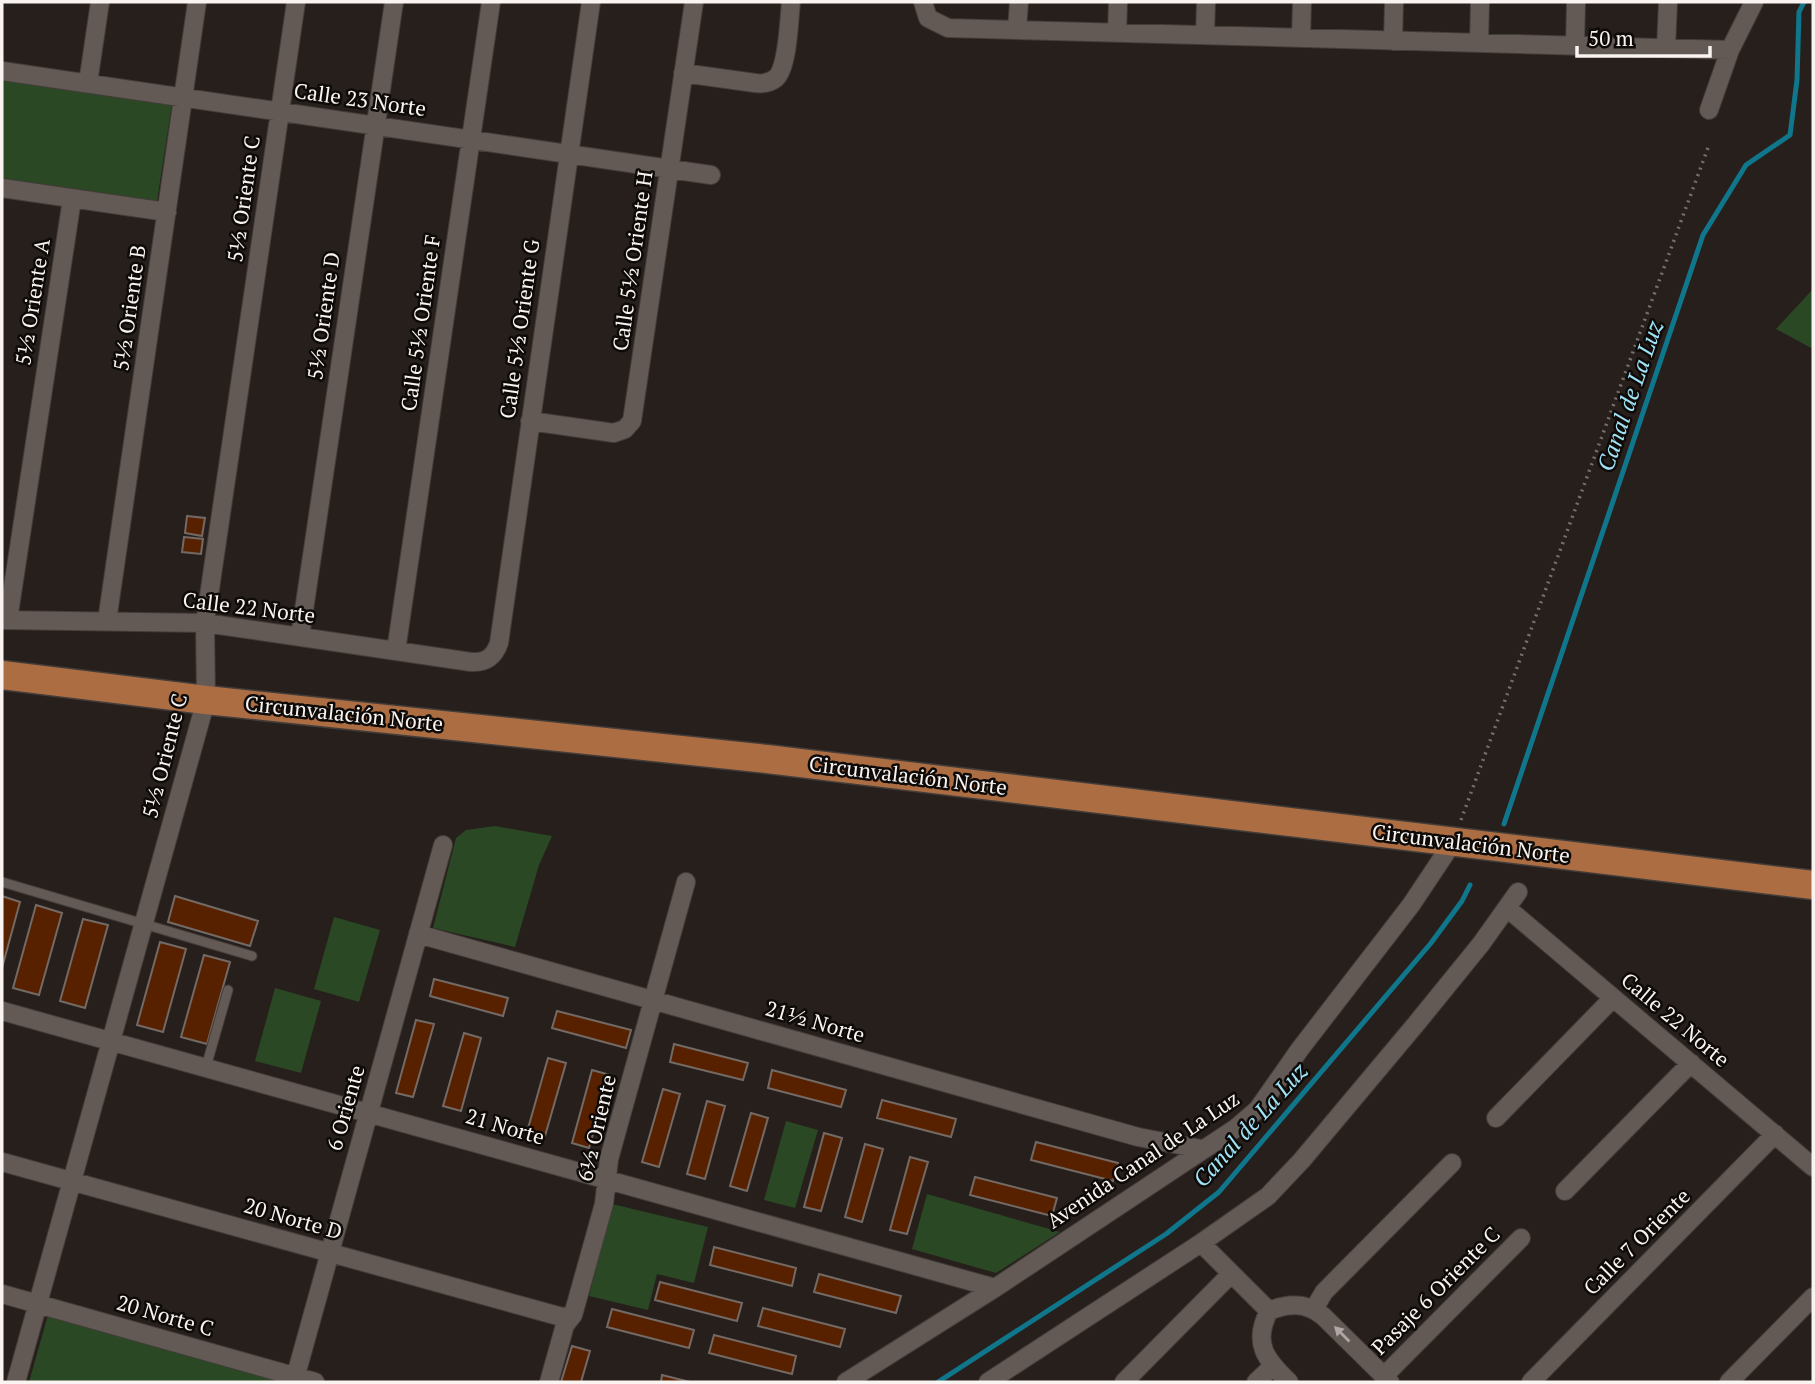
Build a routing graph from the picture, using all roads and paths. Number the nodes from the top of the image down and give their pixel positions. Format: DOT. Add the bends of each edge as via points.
graph roads {
  1 [pos="100,2"];
  2 [pos="197,2"];
  3 [pos="296,2"];
  4 [pos="394,2"];
  5 [pos="491,2"];
  6 [pos="591,2"];
  7 [pos="694,2"];
  8 [pos="791,2"];
  9 [pos="923,2"];
  10 [pos="1019,2"];
  11 [pos="1118,2"];
  12 [pos="1206,2"];
  13 [pos="1302,2"];
  14 [pos="1394,2"];
  15 [pos="1480,2"];
  16 [pos="1576,2"];
  17 [pos="1668,2"];
  18 [pos="1754,2"];
  19 [pos="1017,30"];
  20 [pos="1117,33"];
  21 [pos="1205,35"];
  22 [pos="1301,38"];
  23 [pos="1393,41"];
  24 [pos="1479,43"];
  25 [pos="1575,45"];
  26 [pos="1666,48"];
  27 [pos="1730,50"];
  28 [pos="2,71"];
  29 [pos="683,73"];
  30 [pos="88,83"];
  31 [pos="183,97"];
  32 [pos="1709,110"];
  33 [pos="280,112"];
  34 [pos="375,126"];
  35 [pos="471,140"];
  36 [pos="1709,145"];
  37 [pos="568,154"];
  38 [pos="670,169"];
  39 [pos="711,175"];
  40 [pos="2,188"];
  41 [pos="72,199"];
  42 [pos="167,212"];
  43 [pos="530,421"];
  44 [pos="5,620"];
  45 [pos="107,621"];
  46 [pos="205,623"];
  47 [pos="300,637"];
  48 [pos="396,651"];
  49 [pos="488,659"];
  50 [pos="2,675"];
  51 [pos="206,700"];
  52 [pos="1453,842"];
  53 [pos="443,845"];
  54 [pos="2,882"];
  55 [pos="686,882"];
  56 [pos="1813,885"];
  57 [pos="1518,892"];
  58 [pos="1507,908"];
  59 [pos="144,924"];
  60 [pos="418,934"];
  61 [pos="252,956"];
  62 [pos="228,990"];
  63 [pos="1613,998"];
  64 [pos="653,1000"];
  65 [pos="2,1011"];
  66 [pos="111,1041"];
  67 [pos="1690,1063"];
  68 [pos="205,1068"];
  69 [pos="368,1113"];
  70 [pos="1496,1118"];
  71 [pos="1775,1134"];
  72 [pos="1201,1149"];
  73 [pos="2,1162"];
  74 [pos="1452,1163"];
  75 [pos="1813,1167"];
  76 [pos="607,1179"];
  77 [pos="72,1181"];
  78 [pos="1566,1192"];
  79 [pos="1521,1238"];
  80 [pos="1201,1243"];
  81 [pos="330,1253"];
  82 [pos="1231,1274"];
  83 [pos="995,1288"];
  84 [pos="2,1294"];
  85 [pos="1813,1297"];
  86 [pos="38,1304"];
  87 [pos="1314,1309"];
  88 [pos="1269,1311"];
  89 [pos="573,1315"];
  90 [pos="1273,1366"];
  91 [pos="1011,1377"];
  92 [pos="1387,1379"];
  93 [pos="294,1380"];
  94 [pos="16,1382"];
  95 [pos="315,1382"];
  96 [pos="549,1382"];
  97 [pos="846,1382"];
  98 [pos="988,1382"];
  99 [pos="1124,1382"];
  100 [pos="1256,1382"];
  101 [pos="1289,1382"];
  102 [pos="1531,1382"];
  103 [pos="1728,1382"];
  1 -- 30 [label="street"];
  2 -- 31 [label="street, 5½ Oriente B"];
  3 -- 33 [label="street, 5½ Oriente C"];
  4 -- 34 [label="street, 5½ Oriente D"];
  5 -- 35 [label="street, Calle 5½ Oriente F"];
  6 -- 37 [label="street, Calle 5½ Oriente G"];
  7 -- 29 [label="street, Calle 5½ Oriente H"];
  8 -- 29 [label="street" via="783,64 775,79 763,84"];
  9 -- 19 [label="street" via="928,18 948,28"];
  10 -- 19 [label="street"];
  11 -- 20 [label="street"];
  12 -- 21 [label="street"];
  13 -- 22 [label="street"];
  14 -- 23 [label="street"];
  15 -- 24 [label="street"];
  16 -- 25 [label="street"];
  17 -- 26 [label="street"];
  18 -- 27 [label="street"];
  19 -- 20 [label="street"];
  20 -- 21 [label="street"];
  21 -- 22 [label="street"];
  22 -- 23 [label="street"];
  23 -- 24 [label="street"];
  24 -- 25 [label="street"];
  25 -- 26 [label="street"];
  26 -- 27 [label="street"];
  27 -- 32 [label="street"];
  28 -- 30 [label="street, Calle 23 Norte"];
  29 -- 38 [label="street, Calle 5½ Oriente H"];
  30 -- 31 [label="street, Calle 23 Norte"];
  31 -- 33 [label="street, Calle 23 Norte"];
  31 -- 42 [label="street, 5½ Oriente B"];
  33 -- 34 [label="street, Calle 23 Norte"];
  33 -- 46 [label="street, 5½ Oriente C"];
  34 -- 35 [label="street, Calle 23 Norte"];
  34 -- 47 [label="street, 5½ Oriente D"];
  35 -- 37 [label="street, Calle 23 Norte"];
  35 -- 48 [label="street, Calle 5½ Oriente F"];
  36 -- 52 [label="path"];
  37 -- 38 [label="street, Calle 23 Norte"];
  37 -- 43 [label="street, Calle 5½ Oriente G"];
  38 -- 39 [label="street, Calle 23 Norte"];
  38 -- 43 [label="street, Calle 5½ Oriente H" via="632,421 614,432"];
  40 -- 41 [label="street"];
  41 -- 42 [label="street"];
  41 -- 44 [label="street, 5½ Oriente A"];
  42 -- 45 [label="street, 5½ Oriente B"];
  43 -- 49 [label="street, Calle 5½ Oriente G" via="499,643"];
  44 -- 45 [label="street, Calle 22 Norte"];
  45 -- 46 [label="street, Calle 22 Norte"];
  46 -- 47 [label="street, Calle 22 Norte"];
  46 -- 51 [label="street, 5½ Oriente C"];
  47 -- 48 [label="street, Calle 22 Norte"];
  48 -- 49 [label="street, Calle 22 Norte" via="471,662"];
  50 -- 51 [label="main road, Circunvalación Norte"];
  51 -- 52 [label="main road, Circunvalación Norte" via="767,759"];
  51 -- 59 [label="street, 5½ Oriente C"];
  52 -- 56 [label="main road, Circunvalación Norte"];
  52 -- 72 [label="street, Avenida Canal de La Luz" via="1258,1109"];
  53 -- 60 [label="street, 6 Oriente"];
  54 -- 59 [label="lane"];
  55 -- 64 [label="street, 6½ Oriente"];
  57 -- 58 [label="street"];
  58 -- 63 [label="street, Calle 22 Norte"];
  58 -- 80 [label="street" via="1453,980 1286,1178 1246,1213"];
  59 -- 61 [label="lane"];
  59 -- 66 [label="street, 5½ Oriente C"];
  60 -- 64 [label="street, 21½ Norte"];
  60 -- 69 [label="street, 6 Oriente"];
  62 -- 68 [label="lane"];
  63 -- 67 [label="street, Calle 22 Norte"];
  63 -- 70 [label="street"];
  64 -- 72 [label="street, 21½ Norte" via="1138,1137"];
  64 -- 76 [label="street, 6½ Oriente"];
  65 -- 66 [label="street, 21 Norte"];
  66 -- 68 [label="street, 21 Norte"];
  66 -- 77 [label="street, 5½ Oriente C"];
  67 -- 71 [label="street, Calle 22 Norte"];
  67 -- 78 [label="street"];
  68 -- 69 [label="street, 21 Norte"];
  69 -- 76 [label="street, 21 Norte"];
  69 -- 81 [label="street, 6 Oriente"];
  71 -- 75 [label="street, Calle 22 Norte"];
  71 -- 102 [label="street, Calle 7 Oriente"];
  72 -- 83 [label="street, Avenida Canal de La Luz"];
  73 -- 77 [label="street, 20 Norte D"];
  74 -- 87 [label="street" via="1324,1292"];
  76 -- 83 [label="street, 21 Norte"];
  76 -- 89 [label="street, 6½ Oriente"];
  77 -- 81 [label="street, 20 Norte D"];
  77 -- 86 [label="street, 5½ Oriente C"];
  79 -- 92 [label="street, Pasaje 6 Oriente C"];
  80 -- 82 [label="street"];
  80 -- 91 [label="street"];
  81 -- 89 [label="street, 20 Norte D" via="562,1317"];
  81 -- 93 [label="street, 6 Oriente"];
  82 -- 88 [label="street"];
  82 -- 99 [label="street"];
  83 -- 97 [label="street, Avenida Canal de La Luz"];
  84 -- 86 [label="street, 20 Norte C"];
  85 -- 103 [label="street"];
  86 -- 93 [label="street, 20 Norte C"];
  86 -- 94 [label="street, 5½ Oriente C"];
  87 -- 88 [label="street" via="1291,1305"];
  92 -- 87 [label="street, one-way"];
  88 -- 90 [label="street" via="1261,1340"];
  89 -- 96 [label="street, 6½ Oriente" via="565,1325"];
  90 -- 100 [label="street"];
  90 -- 101 [label="street"];
  91 -- 98 [label="street"];
  93 -- 95 [label="street, 20 Norte C"];
}
